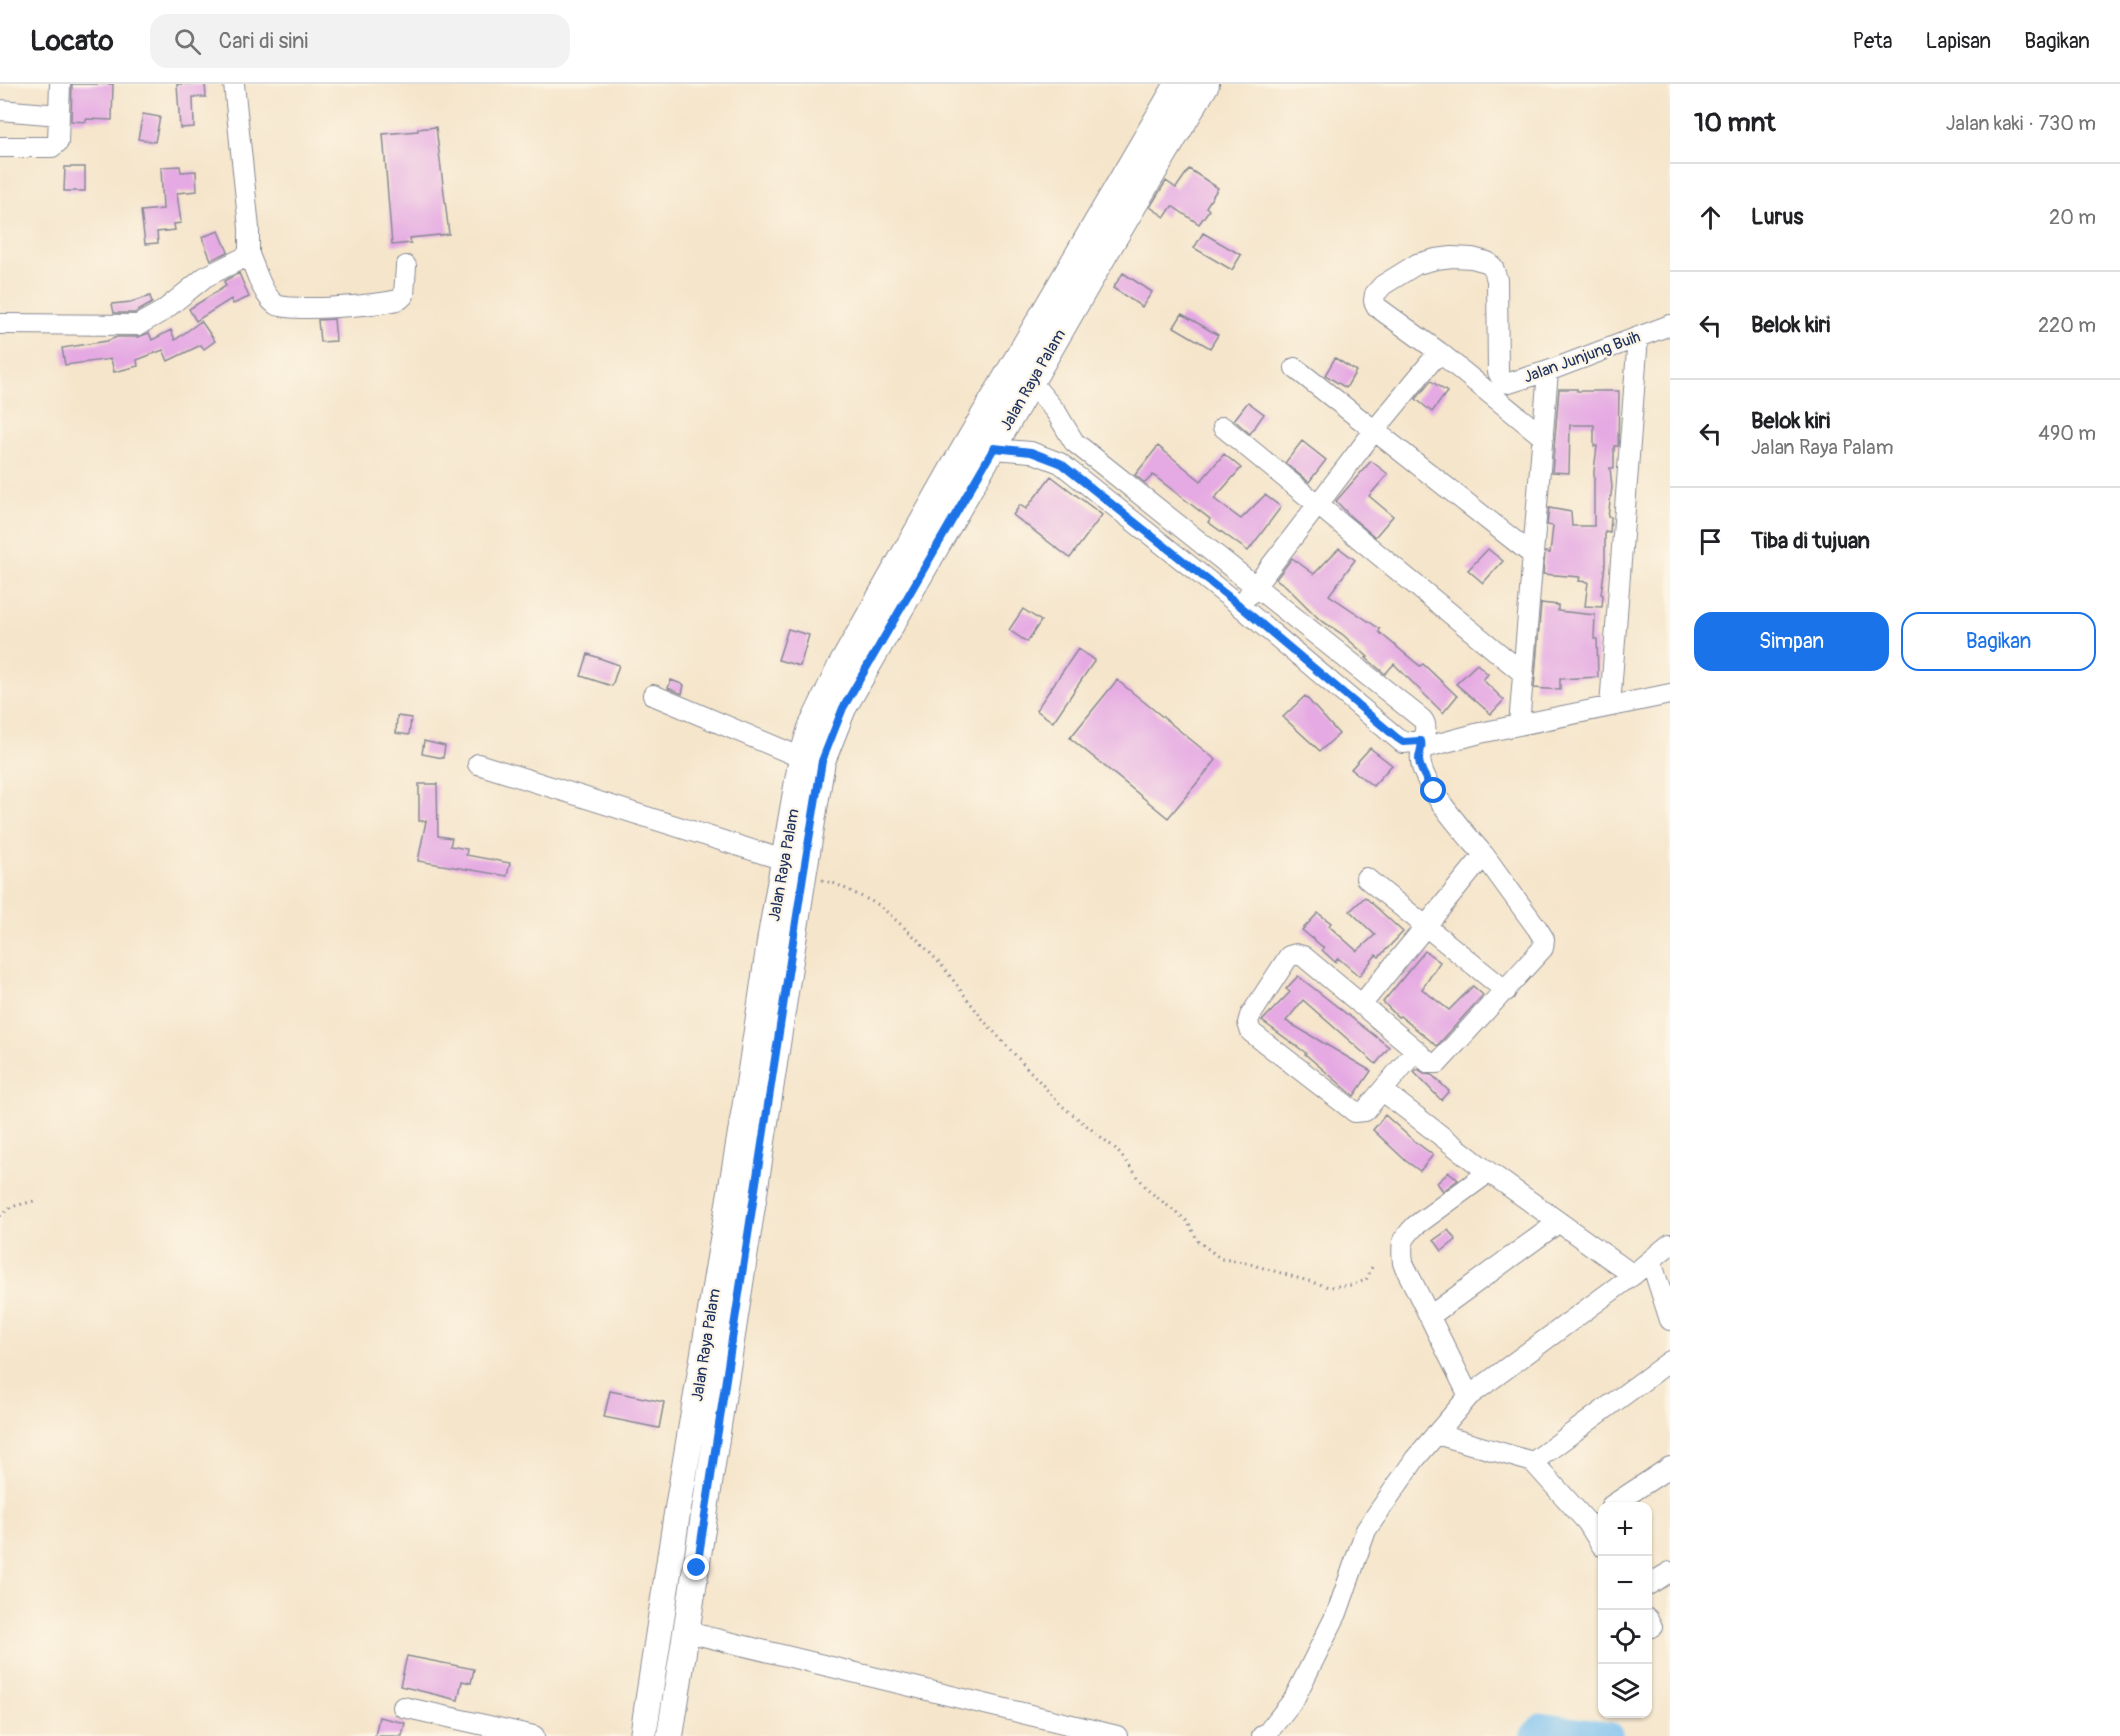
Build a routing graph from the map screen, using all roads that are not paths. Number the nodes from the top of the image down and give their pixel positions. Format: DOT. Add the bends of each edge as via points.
graph roads {
  1 [pos="60,84"];
  2 [pos="234,84"];
  3 [pos="1178,84"];
  4 [pos="1206,84"];
  5 [pos="0,110"];
  6 [pos="59,115"];
  7 [pos="0,147"];
  8 [pos="1095,247"];
  9 [pos="249,255"];
  10 [pos="406,266"];
  11 [pos="0,324"];
  12 [pos="1670,325"];
  13 [pos="1638,337"];
  14 [pos="1439,352"];
  15 [pos="1295,368"];
  16 [pos="1548,371"];
  17 [pos="1031,382"];
  18 [pos="1495,386"];
  19 [pos="1223,427"];
  20 [pos="1374,431"];
  21 [pos="1543,437"];
  22 [pos="1074,442"];
  23 [pos="994,448"];
  24 [pos="1060,463"];
  25 [pos="1317,505"];
  26 [pos="1534,556"];
  27 [pos="1256,588"];
  28 [pos="1239,605"];
  29 [pos="1524,674"];
  30 [pos="1670,694"];
  31 [pos="653,695"];
  32 [pos="1610,706"];
  33 [pos="1519,725"];
  34 [pos="1422,744"];
  35 [pos="802,758"];
  36 [pos="478,764"];
  37 [pos="801,830"];
  38 [pos="1484,855"];
  39 [pos="793,868"];
  40 [pos="1366,878"];
  41 [pos="1425,927"];
  42 [pos="1506,991"];
  43 [pos="1360,1005"];
  44 [pos="1416,1050"];
  45 [pos="1383,1090"];
  46 [pos="1489,1172"];
  47 [pos="1559,1222"];
  48 [pos="1670,1244"];
  49 [pos="1651,1261"];
  50 [pos="1633,1275"];
  51 [pos="1430,1316"];
  52 [pos="1670,1320"];
  53 [pos="1670,1361"];
  54 [pos="1469,1396"];
  55 [pos="1436,1434"];
  56 [pos="1533,1462"];
  57 [pos="1670,1467"];
  58 [pos="1617,1502"];
  59 [pos="1595,1517"];
  60 [pos="1670,1572"];
  61 [pos="1652,1582"];
  62 [pos="687,1632"];
  63 [pos="403,1707"];
  64 [pos="534,1736"];
  65 [pos="643,1736"];
  66 [pos="670,1736"];
  67 [pos="1118,1736"];
  68 [pos="1262,1736"];
  1 -- 6 [label="street"];
  2 -- 9 [label="street"];
  3 -- 8 [label="main road, Jalan Raya Palam"];
  4 -- 8 [label="main road, Jalan Raya Palam"];
  5 -- 6 [label="street"];
  6 -- 7 [label="street" via="56,146"];
  8 -- 17 [label="main road, Jalan Raya Palam"];
  8 -- 35 [label="main road, Jalan Raya Palam" via="955,465 840,668 811,728"];
  9 -- 10 [label="street" via="274,303 293,309 395,302 404,295"];
  9 -- 11 [label="street" via="205,277 163,311 138,325"];
  12 -- 13 [label="street, Jalan Junjung Buih"];
  13 -- 16 [label="street, Jalan Junjung Buih"];
  13 -- 32 [label="street"];
  14 -- 18 [label="street"];
  14 -- 18 [label="street, Jalan Junjung Buih" via="1377,308 1375,294 1417,264 1452,257 1487,262 1497,280 1500,378"];
  14 -- 20 [label="street"];
  15 -- 20 [label="street"];
  16 -- 18 [label="street, Jalan Junjung Buih"];
  16 -- 21 [label="street"];
  17 -- 22 [label="street"];
  17 -- 23 [label="main road, Jalan Raya Palam"];
  18 -- 21 [label="street"];
  19 -- 25 [label="street"];
  20 -- 25 [label="street"];
  20 -- 26 [label="street"];
  21 -- 26 [label="street"];
  22 -- 24 [label="street"];
  22 -- 27 [label="street"];
  23 -- 24 [label="street" via="1031,452"];
  23 -- 37 [label="main road, Jalan Raya Palam" via="843,708"];
  24 -- 28 [label="street"];
  25 -- 27 [label="street"];
  25 -- 29 [label="street"];
  26 -- 29 [label="street"];
  27 -- 28 [label="street"];
  27 -- 34 [label="street" via="1422,719 1426,727"];
  28 -- 34 [label="street" via="1403,742"];
  29 -- 33 [label="street"];
  30 -- 32 [label="street"];
  31 -- 35 [label="street"];
  32 -- 33 [label="street"];
  33 -- 34 [label="street"];
  34 -- 38 [label="street" via="1420,768 1446,810"];
  35 -- 37 [label="main road, Jalan Raya Palam"];
  36 -- 39 [label="street"];
  37 -- 39 [label="main road, Jalan Raya Palam"];
  38 -- 41 [label="street"];
  38 -- 42 [label="street" via="1544,939 1540,953"];
  39 -- 62 [label="main road, Jalan Raya Palam"];
  39 -- 65 [label="main road, Jalan Raya Palam" via="711,1317"];
  40 -- 41 [label="street"];
  41 -- 42 [label="street"];
  41 -- 43 [label="street"];
  42 -- 44 [label="street" via="1438,1064 1429,1063"];
  43 -- 44 [label="street"];
  43 -- 45 [label="street" via="1296,954 1289,956 1250,1016 1248,1028 1355,1112 1365,1112"];
  44 -- 45 [label="street"];
  45 -- 46 [label="street"];
  46 -- 47 [label="street"];
  46 -- 51 [label="street" via="1405,1236 1401,1248 1403,1263"];
  47 -- 50 [label="street"];
  47 -- 51 [label="street"];
  48 -- 49 [label="street"];
  49 -- 50 [label="street"];
  49 -- 52 [label="street"];
  50 -- 54 [label="street"];
  51 -- 54 [label="street"];
  53 -- 56 [label="street"];
  54 -- 55 [label="street"];
  55 -- 56 [label="street"];
  55 -- 68 [label="street" via="1366,1530 1337,1612 1294,1699"];
  56 -- 59 [label="street"];
  57 -- 58 [label="street"];
  60 -- 61 [label="street"];
  62 -- 66 [label="main road, Jalan Raya Palam"];
  62 -- 67 [label="street"];
  63 -- 64 [label="street"];
}
